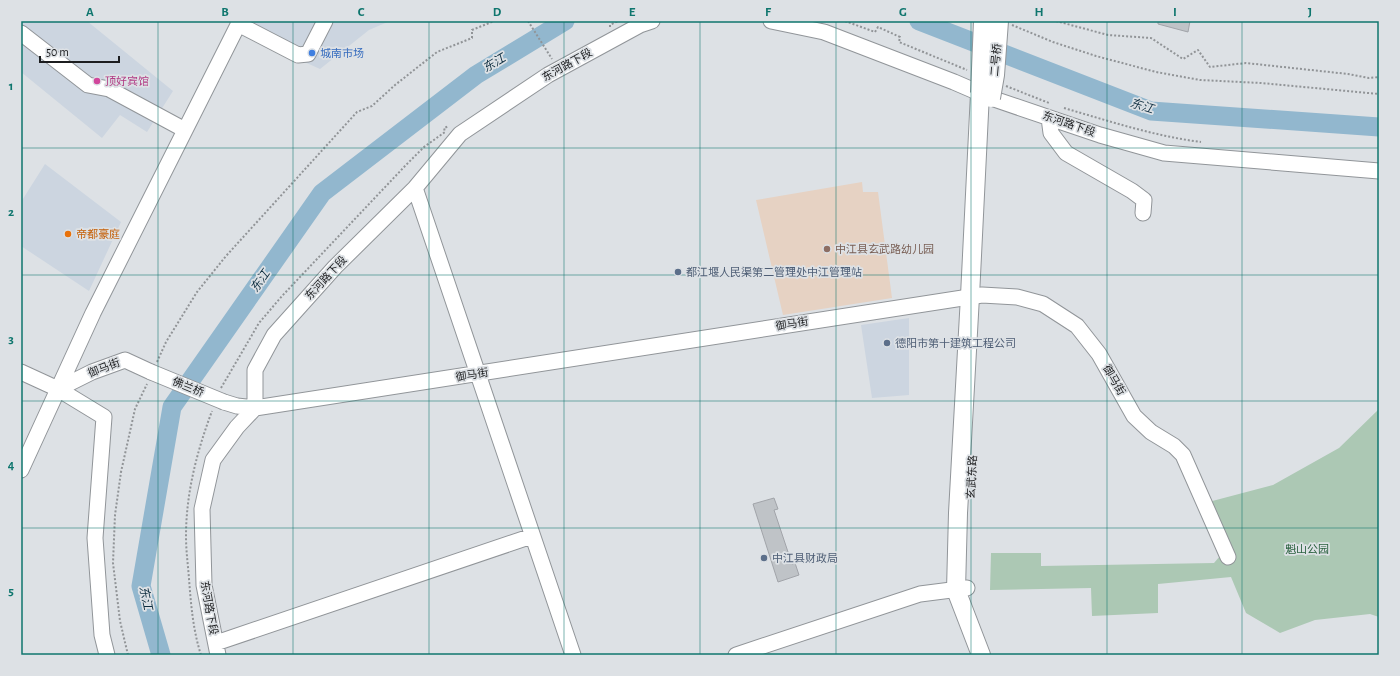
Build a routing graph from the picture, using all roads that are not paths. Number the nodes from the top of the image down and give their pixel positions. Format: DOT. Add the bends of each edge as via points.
graph roads {
  1 [pos="325,21"];
  2 [pos="652,21"];
  3 [pos="771,21"];
  4 [pos="983,21"];
  5 [pos="239,22"];
  6 [pos="1004,22"];
  7 [pos="21,33"];
  8 [pos="985,96"];
  9 [pos="1052,112"];
  10 [pos="185,130"];
  11 [pos="1379,171"];
  12 [pos="415,188"];
  13 [pos="1143,213"];
  14 [pos="976,296"];
  15 [pos="21,372"];
  16 [pos="152,372"];
  17 [pos="477,374"];
  18 [pos="58,389"];
  19 [pos="219,400"];
  20 [pos="255,408"];
  21 [pos="21,470"];
  22 [pos="532,536"];
  23 [pos="1228,557"];
  24 [pos="962,589"];
  25 [pos="217,649"];
  26 [pos="107,655"];
  27 [pos="573,655"];
  28 [pos="736,655"];
  29 [pos="981,655"];
  30 [pos="994,655"];
  1 -- 5 [label="street" via="308,54 298,55"];
  2 -- 12 [label="street, 东河路下段" via="548,75 460,134"];
  3 -- 8 [label="street, 东河路下段" via="824,32"];
  4 -- 8 [label="main road, 二号桥, bridge"];
  5 -- 10 [label="street"];
  6 -- 8 [label="main road, 二号桥, bridge"];
  7 -- 10 [label="street" via="88,85 109,89"];
  8 -- 9 [label="street, 东河路下段"];
  8 -- 14 [label="main road, 玄武东路"];
  9 -- 11 [label="street, 东河路下段" via="1100,135 1164,152"];
  9 -- 13 [label="street" via="1051,133 1066,153 1144,200"];
  10 -- 18 [label="street" via="93,313"];
  12 -- 17 [label="street"];
  12 -- 20 [label="street, 东河路下段" via="335,267 274,335 255,370"];
  14 -- 17 [label="street, 御马街"];
  14 -- 23 [label="street, 御马街" via="1017,297 1043,304 1077,326 1099,354 1134,416 1183,455"];
  14 -- 24 [label="main road, 玄武东路" via="958,513"];
  15 -- 18 [label="street"];
  16 -- 18 [label="street, 御马街" via="125,360 92,372"];
  16 -- 19 [label="street, 佛兰桥, bridge"];
  17 -- 20 [label="street, 御马街"];
  17 -- 22 [label="street"];
  18 -- 21 [label="street"];
  18 -- 26 [label="street" via="104,417 95,538 102,635"];
  19 -- 20 [label="street, 御马街"];
  20 -- 25 [label="street, 东河路下段" via="237,427 213,460 202,509 204,585"];
  22 -- 25 [label="street"];
  22 -- 27 [label="street"];
  24 -- 28 [label="street" via="920,594"];
  24 -- 29 [label="main road, 玄武东路"];
  24 -- 30 [label="main road, 玄武东路"];
}
